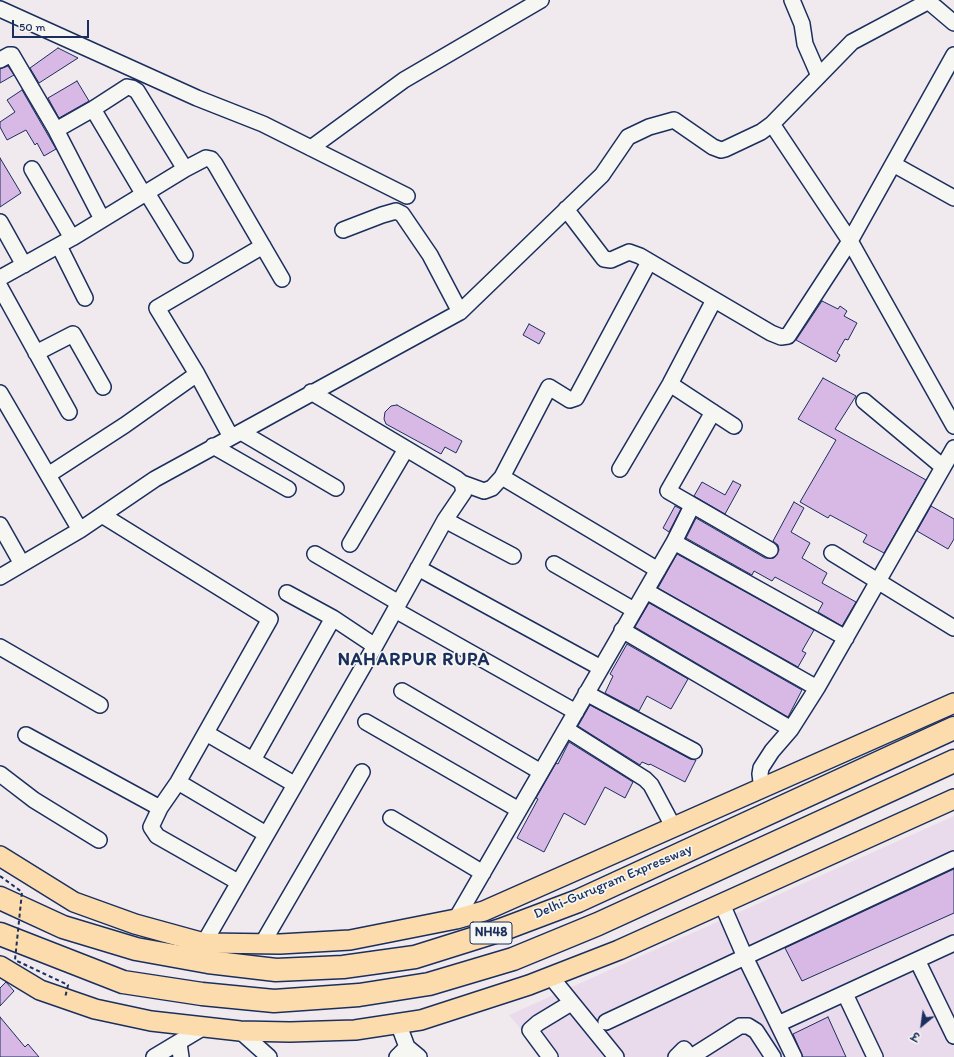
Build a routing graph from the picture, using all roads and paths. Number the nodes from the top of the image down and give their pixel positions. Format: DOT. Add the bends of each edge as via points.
graph roads {
  1 [pos="541,0"];
  2 [pos="792,0"];
  3 [pos="930,1"];
  4 [pos="0,9"];
  5 [pos="954,23"];
  6 [pos="954,55"];
  7 [pos="0,60"];
  8 [pos="819,76"];
  9 [pos="93,109"];
  10 [pos="772,124"];
  11 [pos="56,130"];
  12 [pos="311,148"];
  13 [pos="893,164"];
  14 [pos="32,168"];
  15 [pos="185,169"];
  16 [pos="146,194"];
  17 [pos="407,196"];
  18 [pos="954,198"];
  19 [pos="566,209"];
  20 [pos="102,219"];
  21 [pos="0,222"];
  22 [pos="344,230"];
  23 [pos="72,238"];
  24 [pos="850,241"];
  25 [pos="59,246"];
  26 [pos="263,246"];
  27 [pos="185,255"];
  28 [pos="649,262"];
  29 [pos="24,265"];
  30 [pos="0,278"];
  31 [pos="282,279"];
  32 [pos="0,287"];
  33 [pos="85,298"];
  34 [pos="714,300"];
  35 [pos="460,312"];
  36 [pos="36,353"];
  37 [pos="197,374"];
  38 [pos="670,384"];
  39 [pos="103,387"];
  40 [pos="311,392"];
  41 [pos="0,393"];
  42 [pos="864,401"];
  43 [pos="69,412"];
  44 [pos="714,412"];
  45 [pos="734,426"];
  46 [pos="954,426"];
  47 [pos="236,434"];
  48 [pos="213,446"];
  49 [pos="954,448"];
  50 [pos="406,449"];
  51 [pos="943,467"];
  52 [pos="620,469"];
  53 [pos="48,475"];
  54 [pos="502,477"];
  55 [pos="462,483"];
  56 [pos="336,488"];
  57 [pos="288,489"];
  58 [pos="692,506"];
  59 [pos="102,515"];
  60 [pos="445,520"];
  61 [pos="0,525"];
  62 [pos="80,530"];
  63 [pos="674,542"];
  64 [pos="350,544"];
  65 [pos="770,550"];
  66 [pos="832,553"];
  67 [pos="315,554"];
  68 [pos="513,556"];
  69 [pos="22,564"];
  70 [pos="554,564"];
  71 [pos="418,568"];
  72 [pos="658,570"];
  73 [pos="0,577"];
  74 [pos="878,581"];
  75 [pos="646,591"];
  76 [pos="287,593"];
  77 [pos="397,606"];
  78 [pos="634,610"];
  79 [pos="333,618"];
  80 [pos="954,628"];
  81 [pos="622,630"];
  82 [pos="846,638"];
  83 [pos="375,646"];
  84 [pos="0,647"];
  85 [pos="601,668"];
  86 [pos="817,688"];
  87 [pos="402,691"];
  88 [pos="586,693"];
  89 [pos="954,703"];
  90 [pos="100,705"];
  91 [pos="576,712"];
  92 [pos="366,722"];
  93 [pos="954,728"];
  94 [pos="566,729"];
  95 [pos="791,729"];
  96 [pos="206,733"];
  97 [pos="26,735"];
  98 [pos="694,751"];
  99 [pos="253,760"];
  100 [pos="954,761"];
  101 [pos="362,772"];
  102 [pos="541,772"];
  103 [pos="0,774"];
  104 [pos="178,782"];
  105 [pos="294,784"];
  106 [pos="762,789"];
  107 [pos="954,799"];
  108 [pos="160,808"];
  109 [pos="519,810"];
  110 [pos="391,818"];
  111 [pos="674,828"];
  112 [pos="266,834"];
  113 [pos="99,840"];
  114 [pos="0,856"];
  115 [pos="954,859"];
  116 [pos="483,873"];
  117 [pos="0,876"];
  118 [pos="238,882"];
  119 [pos="0,898"];
  120 [pos="722,904"];
  121 [pos="456,919"];
  122 [pos="0,934"];
  123 [pos="204,942"];
  124 [pos="954,943"];
  125 [pos="262,944"];
  126 [pos="745,957"];
  127 [pos="917,960"];
  128 [pos="0,966"];
  129 [pos="551,976"];
  130 [pos="845,994"];
  131 [pos="64,998"];
  132 [pos="571,1003"];
  133 [pos="606,1022"];
  134 [pos="398,1023"];
  135 [pos="778,1024"];
  136 [pos="204,1027"];
  137 [pos="240,1031"];
  138 [pos="954,1036"];
  139 [pos="180,1050"];
  140 [pos="402,1052"];
  141 [pos="154,1057"];
  142 [pos="269,1057"];
  143 [pos="419,1057"];
  144 [pos="550,1057"];
  145 [pos="616,1057"];
  146 [pos="676,1057"];
  147 [pos="691,1057"];
  148 [pos="773,1057"];
  149 [pos="794,1057"];
  150 [pos="875,1057"];
  1 -- 12 [label="street" via="404,80"];
  2 -- 8 [label="street"];
  3 -- 5 [label="street"];
  3 -- 8 [label="street" via="852,42"];
  4 -- 12 [label="street" via="197,98 263,124"];
  6 -- 13 [label="street"];
  7 -- 11 [label="street" via="12,55"];
  8 -- 10 [label="street"];
  9 -- 11 [label="street"];
  9 -- 15 [label="street" via="127,87 137,91"];
  9 -- 16 [label="street"];
  10 -- 19 [label="street" via="761,132 721,150 674,120 649,127 628,137 602,175"];
  10 -- 24 [label="street"];
  11 -- 20 [label="street"];
  12 -- 17 [label="street"];
  13 -- 18 [label="street"];
  13 -- 24 [label="street"];
  14 -- 23 [label="street"];
  15 -- 16 [label="street"];
  15 -- 26 [label="street" via="206,158 211,159"];
  16 -- 20 [label="street"];
  16 -- 27 [label="street"];
  19 -- 28 [label="street" via="604,259 611,260 629,252"];
  19 -- 35 [label="street"];
  20 -- 23 [label="street"];
  21 -- 29 [label="street"];
  22 -- 35 [label="street" via="396,211 402,214 430,255"];
  23 -- 25 [label="street"];
  24 -- 34 [label="street" via="788,336 781,337 771,333"];
  24 -- 46 [label="street"];
  25 -- 29 [label="street"];
  25 -- 33 [label="street"];
  26 -- 31 [label="street"];
  26 -- 37 [label="street" via="157,308"];
  28 -- 34 [label="street"];
  28 -- 54 [label="street" via="576,398 570,400 549,387"];
  29 -- 30 [label="street"];
  32 -- 36 [label="street"];
  34 -- 38 [label="street"];
  35 -- 40 [label="street"];
  36 -- 39 [label="street" via="73,334"];
  36 -- 43 [label="street"];
  37 -- 47 [label="street"];
  37 -- 53 [label="street"];
  38 -- 44 [label="street"];
  38 -- 52 [label="street"];
  40 -- 47 [label="street"];
  40 -- 50 [label="street"];
  41 -- 53 [label="street"];
  42 -- 51 [label="street"];
  44 -- 45 [label="street"];
  44 -- 58 [label="street" via="668,491"];
  47 -- 48 [label="street"];
  47 -- 56 [label="street"];
  48 -- 57 [label="street"];
  48 -- 59 [label="street" via="154,479"];
  49 -- 51 [label="street"];
  50 -- 55 [label="street"];
  50 -- 64 [label="street"];
  51 -- 74 [label="street"];
  53 -- 62 [label="street"];
  54 -- 55 [label="street" via="492,488 484,491"];
  54 -- 72 [label="street"];
  55 -- 60 [label="street" via="464,492"];
  58 -- 63 [label="street"];
  58 -- 65 [label="street"];
  59 -- 62 [label="street"];
  59 -- 96 [label="street" via="270,619"];
  60 -- 68 [label="street"];
  60 -- 71 [label="street"];
  61 -- 69 [label="street"];
  62 -- 69 [label="street"];
  63 -- 72 [label="street"];
  63 -- 82 [label="street"];
  66 -- 74 [label="street"];
  67 -- 77 [label="street"];
  69 -- 73 [label="street"];
  70 -- 78 [label="street"];
  71 -- 77 [label="street"];
  71 -- 85 [label="street"];
  72 -- 75 [label="street"];
  74 -- 80 [label="street"];
  74 -- 82 [label="street"];
  75 -- 78 [label="street"];
  75 -- 86 [label="street"];
  76 -- 79 [label="street"];
  77 -- 83 [label="street"];
  77 -- 91 [label="street"];
  78 -- 81 [label="street"];
  79 -- 83 [label="street"];
  79 -- 99 [label="street"];
  81 -- 85 [label="street"];
  81 -- 95 [label="street"];
  82 -- 86 [label="street"];
  83 -- 105 [label="street"];
  84 -- 90 [label="street"];
  85 -- 88 [label="street"];
  86 -- 95 [label="street"];
  87 -- 102 [label="street"];
  88 -- 91 [label="street"];
  88 -- 98 [label="street"];
  89 -- 106 [label="main road"];
  91 -- 94 [label="street"];
  92 -- 109 [label="street"];
  93 -- 119 [label="highway, Delhi-Gurugram Expressway / NH48" via="578,901 501,930 414,956 343,967 276,970 208,962 136,949 63,926"];
  94 -- 102 [label="street"];
  94 -- 111 [label="street" via="645,779"];
  95 -- 106 [label="street" via="761,768"];
  96 -- 99 [label="street"];
  96 -- 104 [label="street"];
  97 -- 108 [label="street"];
  99 -- 105 [label="street"];
  100 -- 122 [label="highway, Delhi-Gurugram Expressway / NH48" via="598,924 513,959 429,984 359,995 274,1001 202,994 123,982"];
  101 -- 125 [label="street"];
  102 -- 109 [label="street"];
  103 -- 113 [label="street" via="34,800"];
  104 -- 108 [label="street"];
  104 -- 112 [label="street"];
  105 -- 112 [label="street"];
  106 -- 111 [label="main road"];
  107 -- 120 [label="main road"];
  108 -- 118 [label="street" via="151,827 158,836"];
  109 -- 116 [label="street"];
  110 -- 116 [label="street"];
  111 -- 121 [label="main road" via="484,911"];
  112 -- 118 [label="street"];
  114 -- 123 [label="main road" via="74,902 135,924"];
  115 -- 126 [label="street"];
  116 -- 121 [label="street"];
  117 -- 131 [label="path, bridge" via="22,892 15,960 68,985"];
  118 -- 123 [label="street"];
  120 -- 126 [label="street"];
  120 -- 129 [label="main road" via="619,950"];
  121 -- 125 [label="main road" via="350,940"];
  123 -- 125 [label="main road"];
  124 -- 127 [label="street"];
  126 -- 133 [label="street"];
  126 -- 135 [label="street"];
  127 -- 130 [label="street"];
  127 -- 138 [label="street"];
  128 -- 131 [label="main road" via="40,990"];
  129 -- 132 [label="street"];
  129 -- 134 [label="main road" via="421,1020"];
  130 -- 135 [label="street"];
  130 -- 150 [label="street"];
  131 -- 136 [label="main road" via="94,1009 151,1021"];
  132 -- 144 [label="street" via="530,1030"];
  132 -- 145 [label="street"];
  134 -- 137 [label="main road" via="355,1030"];
  134 -- 140 [label="street"];
  135 -- 149 [label="street"];
  136 -- 137 [label="main road"];
  136 -- 139 [label="street"];
  137 -- 142 [label="street"];
  139 -- 141 [label="street"];
  140 -- 143 [label="street"];
  146 -- 147 [label="street" via="684,1050"];
  147 -- 148 [label="street" via="740,1026 748,1026 756,1031"];
}
